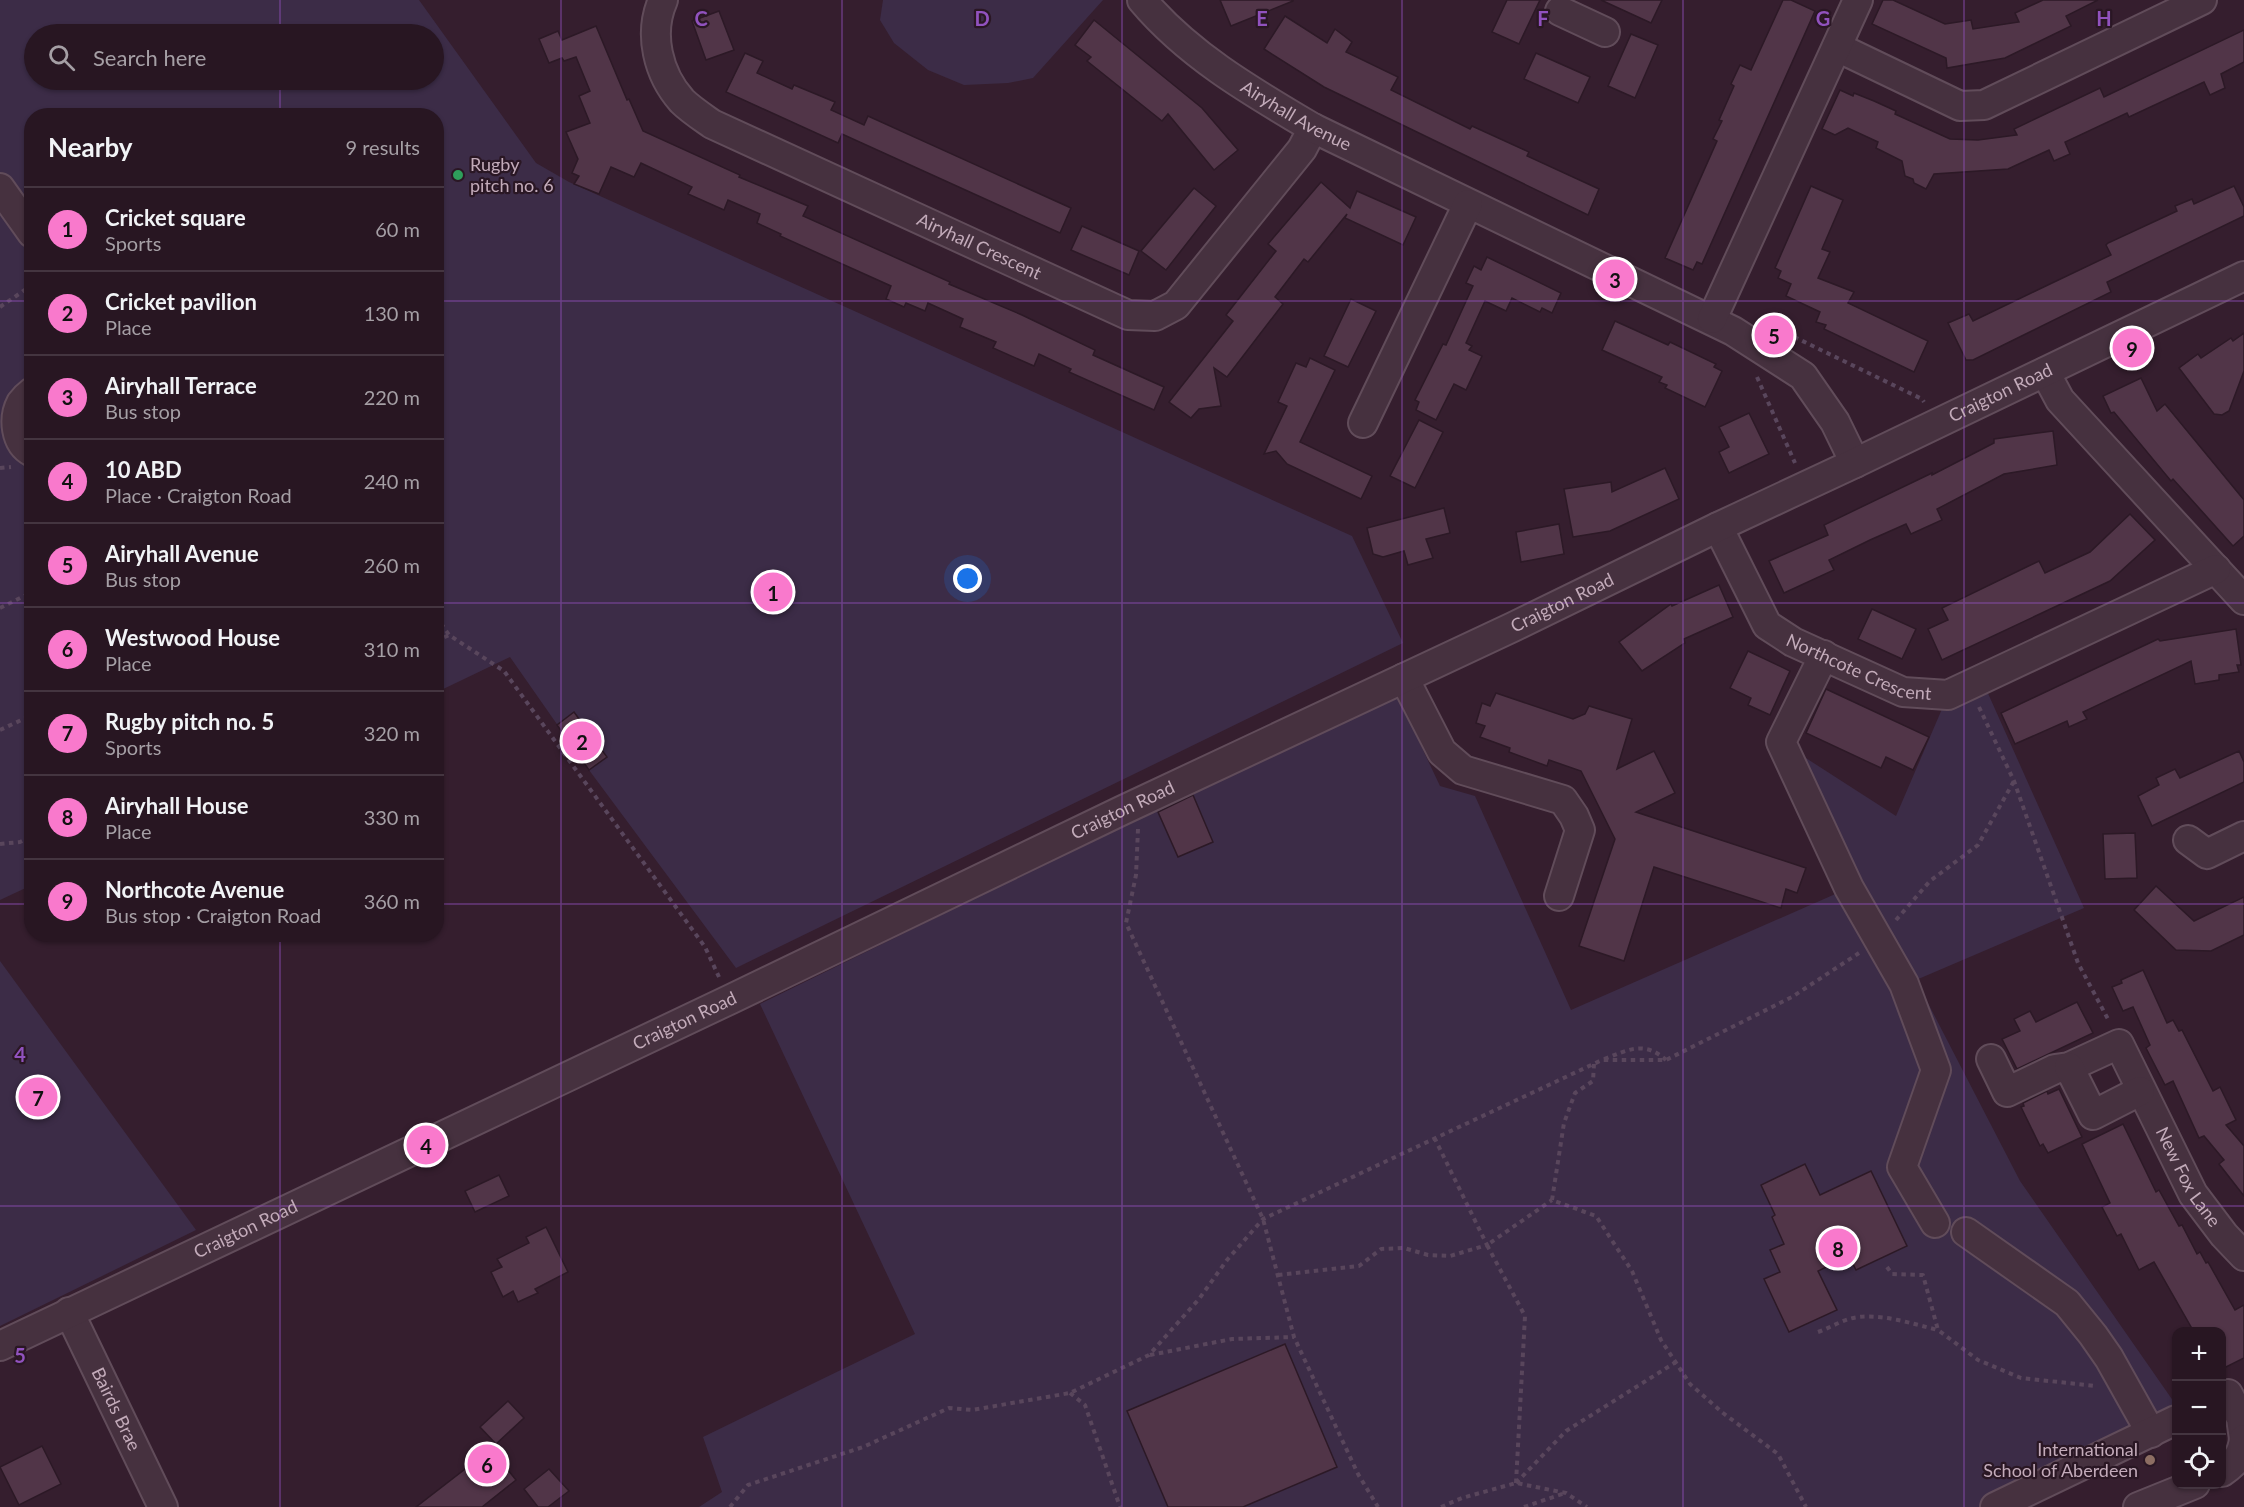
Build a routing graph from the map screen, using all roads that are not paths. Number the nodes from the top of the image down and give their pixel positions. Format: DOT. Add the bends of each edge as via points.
graph roads {
  1 [pos="663,0"];
  2 [pos="1142,0"];
  3 [pos="1858,0"];
  4 [pos="2202,0"];
  5 [pos="1837,47"];
  6 [pos="1313,128"];
  7 [pos="0,189"];
  8 [pos="1468,204"];
  9 [pos="24,222"];
  10 [pos="2244,276"];
  11 [pos="1712,319"];
  12 [pos="2045,372"];
  13 [pos="24,399"];
  14 [pos="1363,423"];
  15 [pos="24,444"];
  16 [pos="1856,463"];
  17 [pos="1718,527"];
  18 [pos="2216,569"];
  19 [pos="2244,600"];
  20 [pos="1824,655"];
  21 [pos="1404,678"];
  22 [pos="2244,836"];
  23 [pos="2201,856"];
  24 [pos="1559,896"];
  25 [pos="1991,1059"];
  26 [pos="2069,1068"];
  27 [pos="2140,1090"];
  28 [pos="1935,1223"];
  29 [pos="1966,1232"];
  30 [pos="2244,1257"];
  31 [pos="69,1312"];
  32 [pos="0,1346"];
  33 [pos="2231,1393"];
  34 [pos="2172,1422"];
  35 [pos="2151,1433"];
  36 [pos="2244,1439"];
  37 [pos="2226,1469"];
  38 [pos="2185,1489"];
  39 [pos="163,1507"];
  40 [pos="1995,1507"];
  41 [pos="2138,1507"];
  1 -- 6 [label="street, Airyhall Crescent" via="655,38 663,74 683,101 712,124 1128,315 1155,316 1176,305 1302,149"];
  2 -- 6 [label="street, Airyhall Avenue" via="1192,48 1249,91"];
  3 -- 5 [label="street"];
  4 -- 5 [label="street" via="1984,105 1960,106"];
  5 -- 11 [label="street"];
  6 -- 8 [label="street, Airyhall Avenue"];
  7 -- 9 [label="street"];
  8 -- 11 [label="street, Airyhall Avenue"];
  8 -- 14 [label="street"];
  10 -- 12 [label="street, Craigton Road"];
  11 -- 16 [label="street, Airyhall Avenue" via="1803,376 1835,422"];
  12 -- 16 [label="street, Craigton Road"];
  12 -- 18 [label="street" via="2060,400"];
  13 -- 15 [label="street" via="16,428"];
  16 -- 17 [label="street, Craigton Road"];
  17 -- 20 [label="street, Northcote Crescent" via="1767,625"];
  17 -- 21 [label="street, Craigton Road"];
  18 -- 19 [label="street"];
  18 -- 20 [label="street, Northcote Crescent" via="1948,695 1903,692"];
  20 -- 28 [label="street" via="1781,742 1849,888 1904,984 1936,1070 1902,1167"];
  21 -- 24 [label="street" via="1442,752 1463,770 1563,800 1580,830"];
  21 -- 31 [label="street, Craigton Road"];
  22 -- 23 [label="street"];
  25 -- 26 [label="street" via="2007,1092 2055,1069"];
  26 -- 27 [label="street" via="2093,1115"];
  26 -- 27 [label="street, New Fox Lane" via="2119,1044"];
  27 -- 30 [label="street, New Fox Lane" via="2193,1194"];
  29 -- 35 [label="street" via="2067,1303 2093,1335"];
  31 -- 32 [label="street, Craigton Road"];
  31 -- 39 [label="street, Bairds Brae"];
  33 -- 36 [label="street"];
  34 -- 35 [label="street"];
  35 -- 40 [label="street"];
  36 -- 37 [label="street" via="2243,1452"];
  38 -- 41 [label="street"];
}
